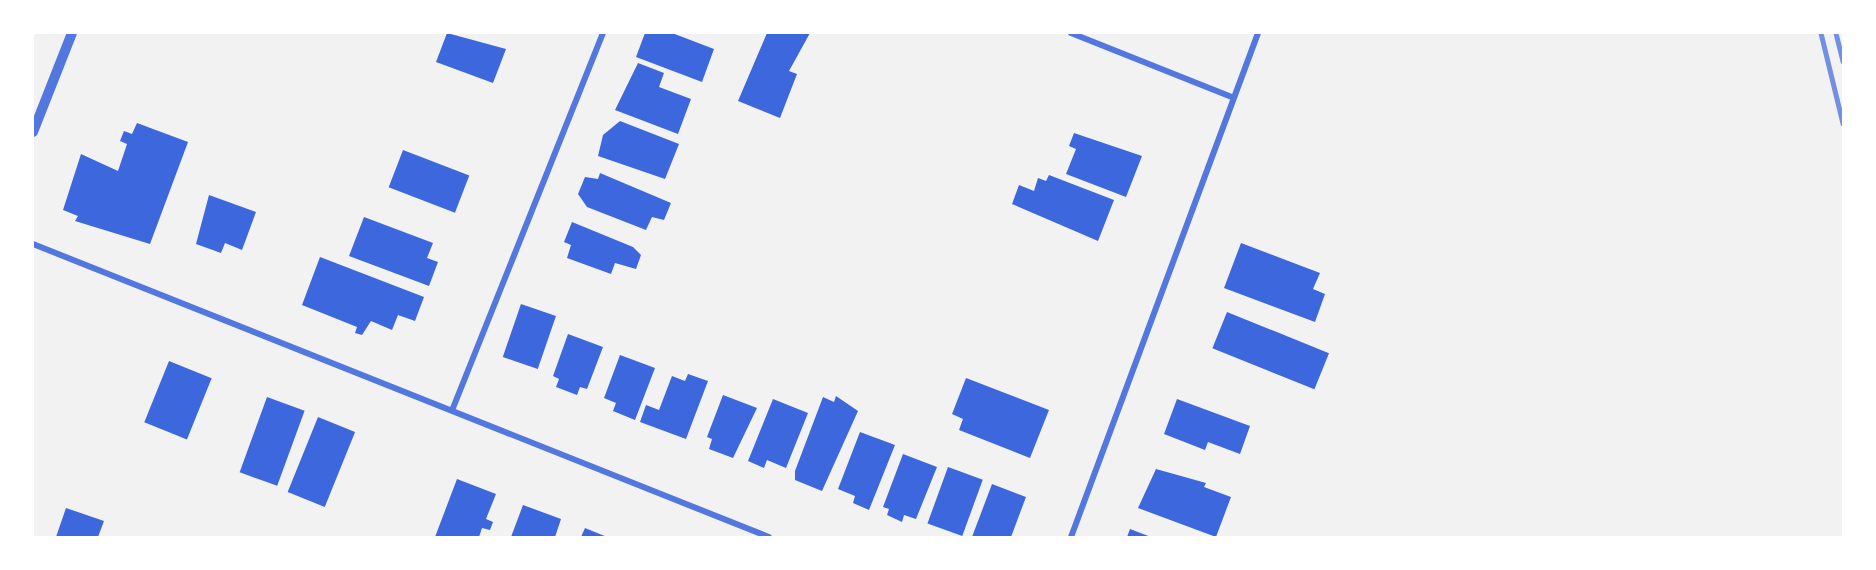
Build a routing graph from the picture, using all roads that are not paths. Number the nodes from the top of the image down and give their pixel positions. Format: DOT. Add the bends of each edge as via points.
graph roads {
  1 [pos="72,33"];
  2 [pos="603,33"];
  3 [pos="1071,33"];
  4 [pos="1258,33"];
  5 [pos="1234,98"];
  6 [pos="33,132"];
  7 [pos="33,244"];
  8 [pos="453,408"];
  9 [pos="769,537"];
  10 [pos="1071,537"];
  1 -- 6 [label="street"];
  2 -- 8 [label="street"];
  3 -- 5 [label="street"];
  4 -- 5 [label="street"];
  5 -- 10 [label="street"];
  7 -- 8 [label="street"];
  8 -- 9 [label="street"];
}
